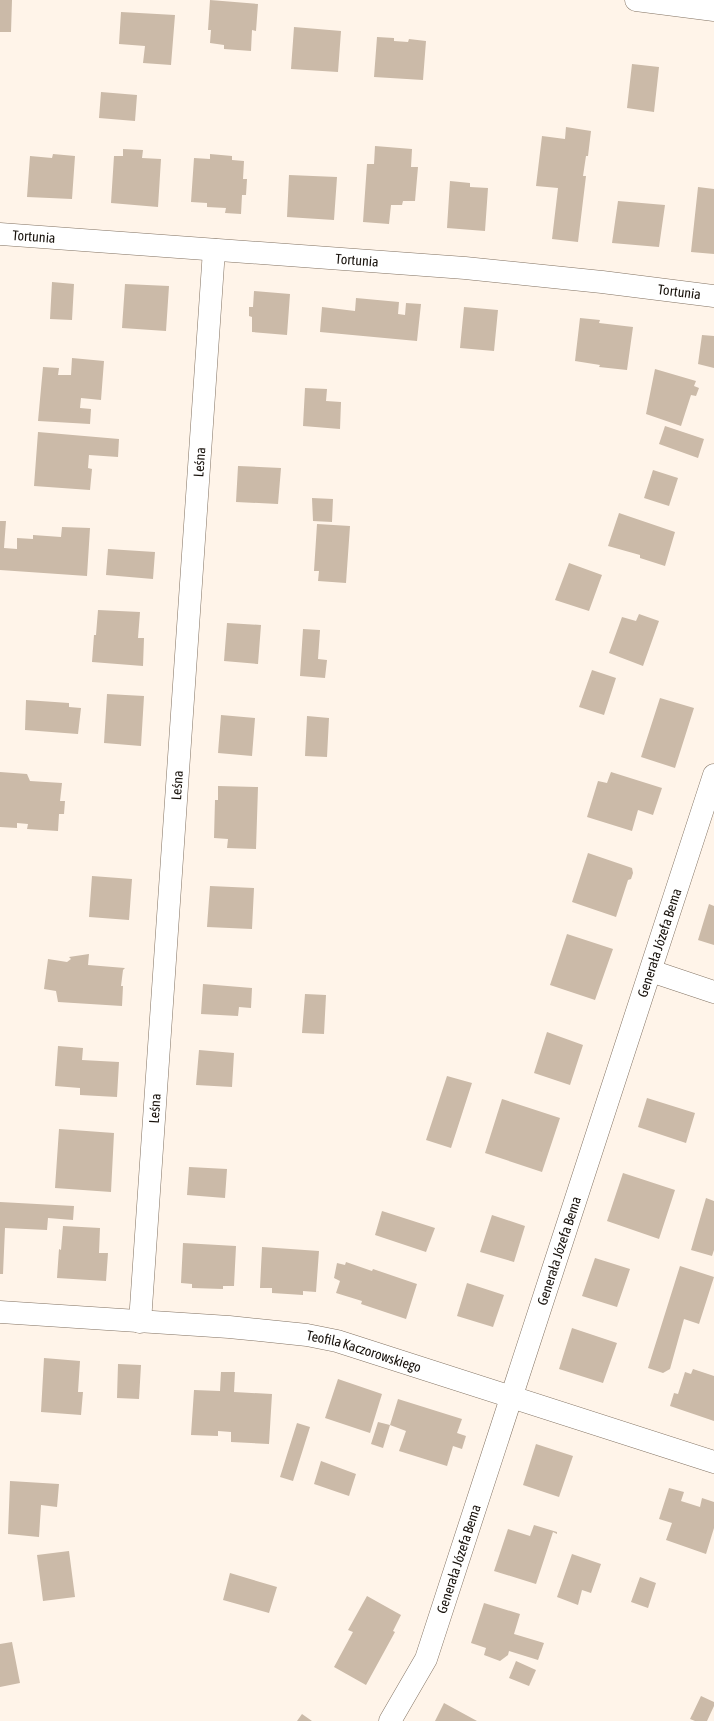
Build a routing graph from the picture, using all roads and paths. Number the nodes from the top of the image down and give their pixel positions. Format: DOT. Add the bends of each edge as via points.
graph roads {
  1 [pos="636,0"];
  2 [pos="714,10"];
  3 [pos="0,234"];
  4 [pos="214,250"];
  5 [pos="714,296"];
  6 [pos="714,775"];
  7 [pos="651,971"];
  8 [pos="714,992"];
  9 [pos="0,1312"];
  10 [pos="140,1322"];
  11 [pos="512,1398"];
  12 [pos="714,1462"];
  13 [pos="390,1721"];
  1 -- 2 [label="street"];
  3 -- 4 [label="street, Tortunia"];
  4 -- 5 [label="street, Tortunia" via="464,268"];
  4 -- 10 [label="street, Leśna"];
  6 -- 7 [label="street, Generała Józefa Bema"];
  7 -- 8 [label="street"];
  7 -- 11 [label="street, Generała Józefa Bema"];
  9 -- 10 [label="street, Teofila Kaczorowskiego"];
  10 -- 11 [label="street, Teofila Kaczorowskiego" via="229,1327 337,1341"];
  11 -- 12 [label="street, Teofila Kaczorowskiego"];
  11 -- 13 [label="street, Generała Józefa Bema" via="426,1659"];
}
